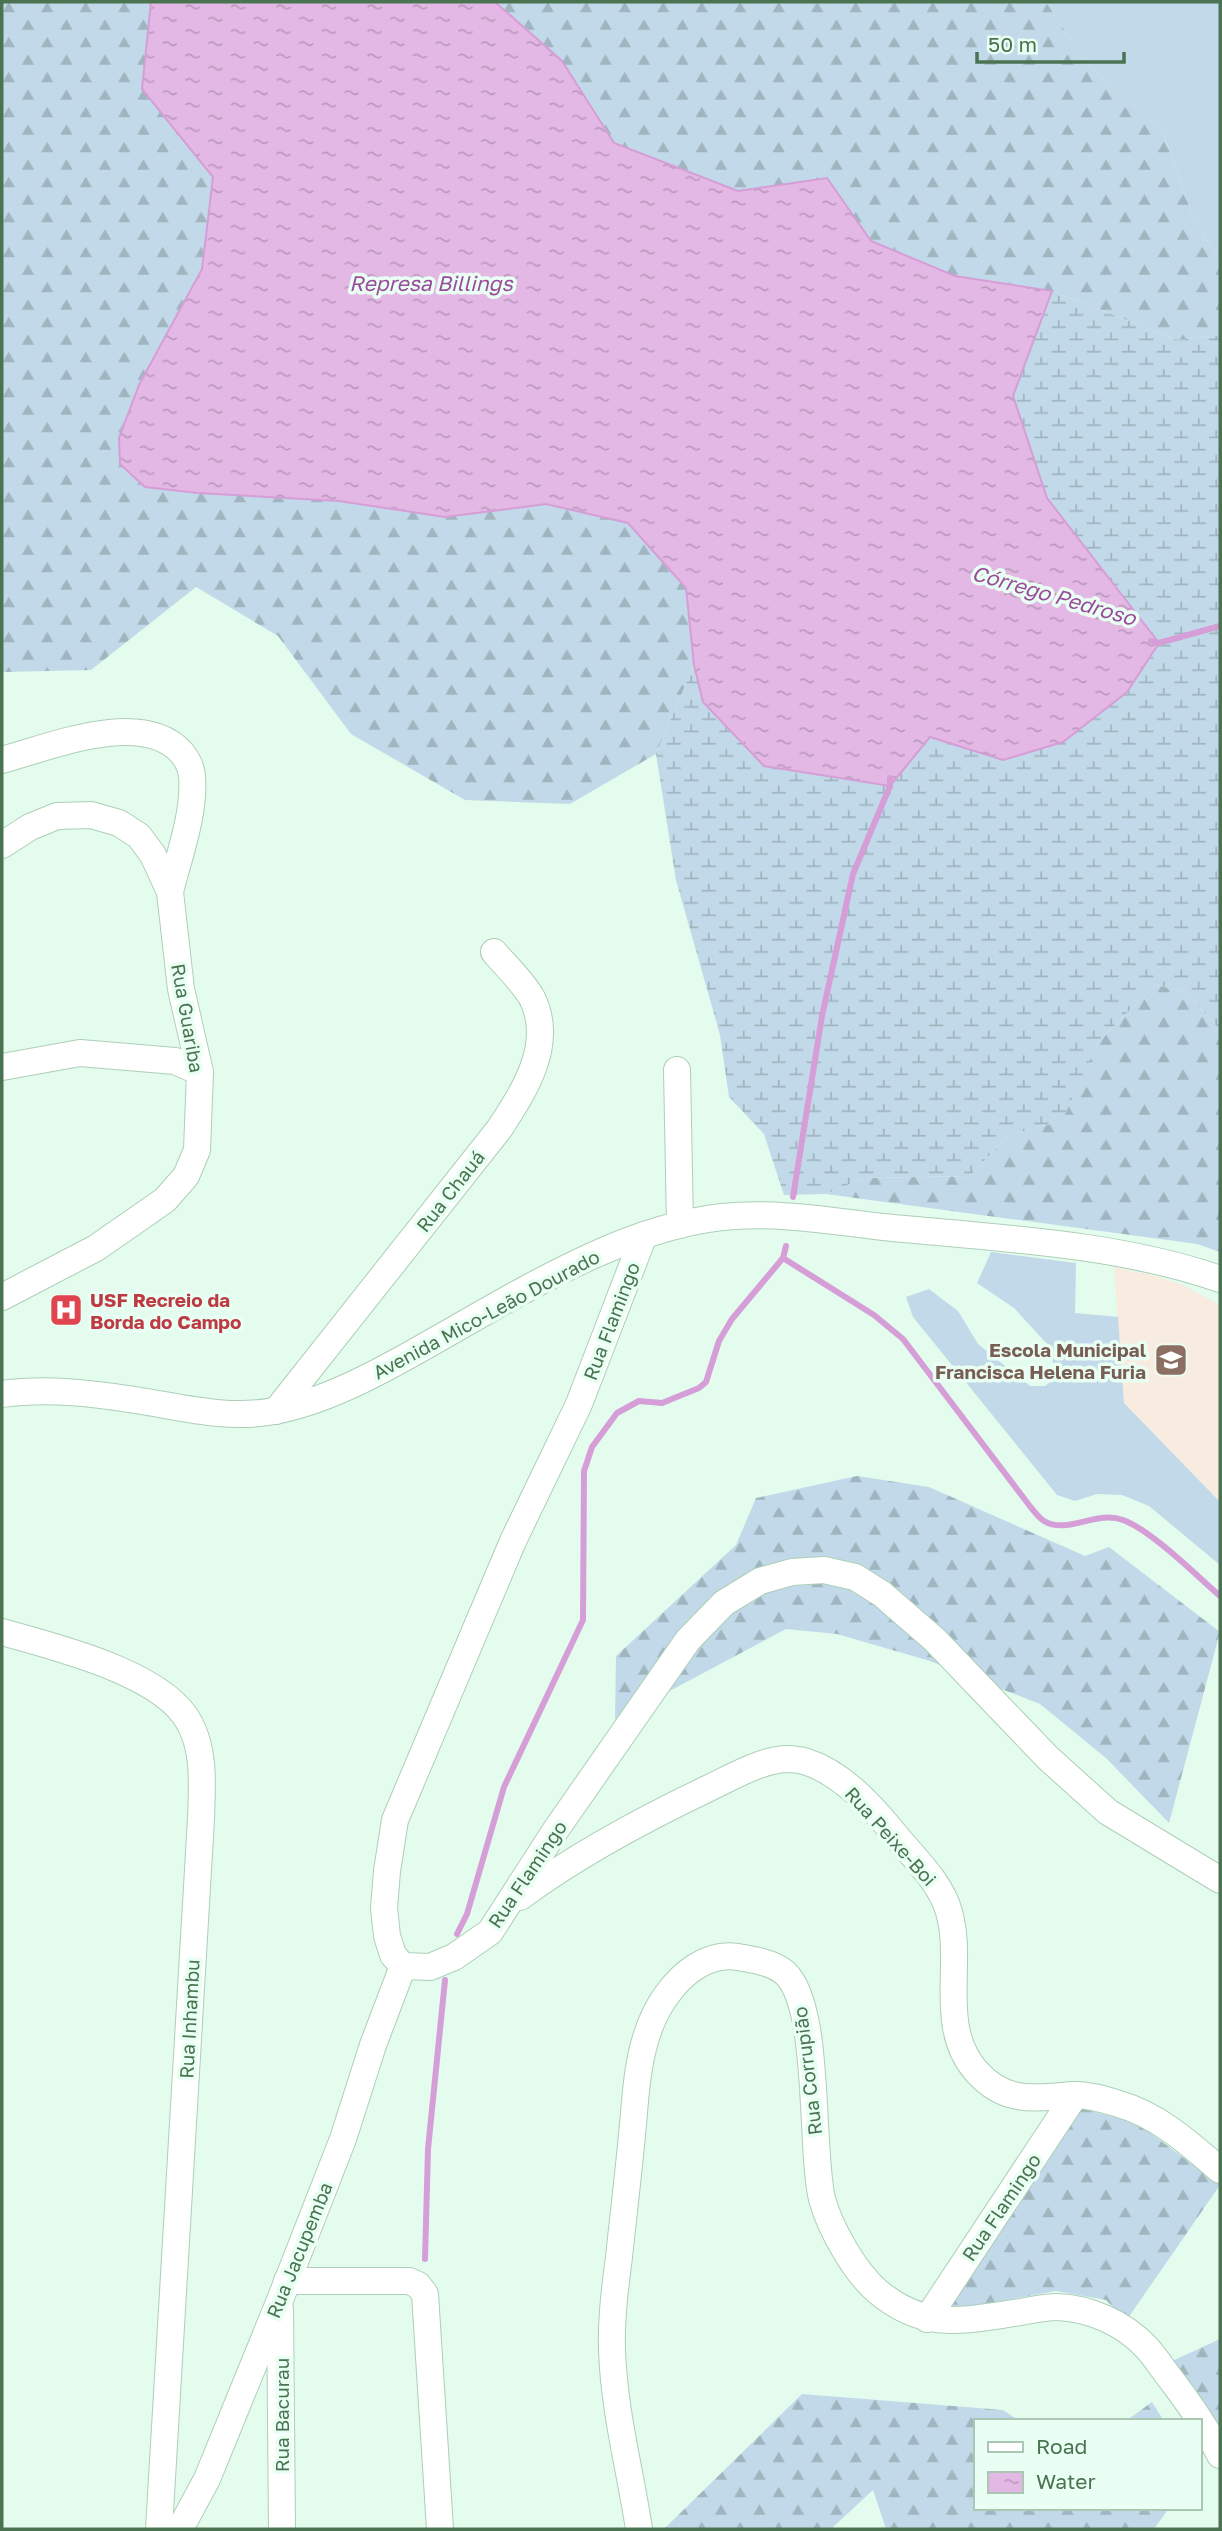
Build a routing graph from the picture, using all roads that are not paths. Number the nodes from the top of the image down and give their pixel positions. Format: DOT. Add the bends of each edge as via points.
graph roads {
  1 [pos="2,760"];
  2 [pos="2,845"];
  3 [pos="170,892"];
  4 [pos="494,952"];
  5 [pos="2,1067"];
  6 [pos="677,1070"];
  7 [pos="200,1072"];
  8 [pos="680,1225"];
  9 [pos="644,1235"];
  10 [pos="1220,1279"];
  11 [pos="2,1297"];
  12 [pos="2,1394"];
  13 [pos="276,1411"];
  14 [pos="2,1632"];
  15 [pos="1220,1880"];
  16 [pos="508,1907"];
  17 [pos="403,1966"];
  18 [pos="1075,2095"];
  19 [pos="1220,2170"];
  20 [pos="284,2290"];
  21 [pos="927,2319"];
  22 [pos="1200,2419"];
  23 [pos="1201,2421"];
  24 [pos="1220,2455"];
  25 [pos="159,2529"];
  26 [pos="180,2529"];
  27 [pos="282,2529"];
  28 [pos="440,2529"];
  29 [pos="639,2529"];
  1 -- 3 [label="street" via="127,731 155,735 173,744 188,760 192,775 190,815"];
  2 -- 3 [label="street, Rua Guariba" via="58,816 91,815 119,823 139,836"];
  3 -- 7 [label="street, Rua Guariba" via="181,989"];
  4 -- 13 [label="street, Rua Chauá" via="532,998 539,1022 538,1058 524,1092"];
  5 -- 7 [label="street" via="80,1053 175,1061"];
  6 -- 8 [label="street"];
  7 -- 11 [label="street, Rua Guariba" via="197,1150 186,1177 165,1200 96,1248"];
  8 -- 9 [label="street, Avenida Mico-Leão Dourado"];
  8 -- 10 [label="street, Avenida Mico-Leão Dourado" via="722,1217 784,1217 1000,1238 1140,1257"];
  9 -- 13 [label="street, Avenida Mico-Leão Dourado" via="556,1274 344,1389"];
  9 -- 17 [label="street, Rua Flamingo" via="579,1404 513,1541 395,1820 384,1909 393,1955"];
  12 -- 13 [label="street, Avenida Mico-Leão Dourado" via="76,1392 215,1413"];
  14 -- 25 [label="street, Rua Inhambu" via="73,1652 144,1681 173,1700 197,1740 201,1819"];
  15 -- 16 [label="street, Rua Flamingo" via="1108,1812 1048,1758 935,1640 882,1594 855,1577 824,1570 760,1581 724,1603 688,1640 555,1831"];
  16 -- 17 [label="street, Rua Flamingo" via="490,1932 454,1957 430,1967"];
  16 -- 18 [label="street, Rua Peixe-Boi" via="544,1879 660,1811 746,1770 785,1759 806,1761 830,1772 853,1791 941,1892 954,1934 958,2039 976,2071 1011,2095 1050,2099"];
  17 -- 20 [label="street, Rua Jacupemba"];
  18 -- 19 [label="street, Rua Peixe-Boi" via="1121,2104 1152,2117"];
  18 -- 21 [label="street, Rua Flamingo"];
  20 -- 26 [label="street, Rua Jacupemba" via="207,2479"];
  20 -- 27 [label="street, Rua Bacurau"];
  20 -- 28 [label="street" via="410,2281 425,2294"];
  21 -- 22 [label="street, Rua Corrupião" via="958,2321 1054,2307 1091,2312 1145,2346"];
  21 -- 29 [label="street, Rua Corrupião" via="874,2289 835,2231 823,2203 817,2176 814,2091 804,2014 795,1985 767,1963 724,1955 698,1965 678,1979 656,2010 636,2082 612,2350"];
  23 -- 24 [label="street, Rua Corrupião"];
}
